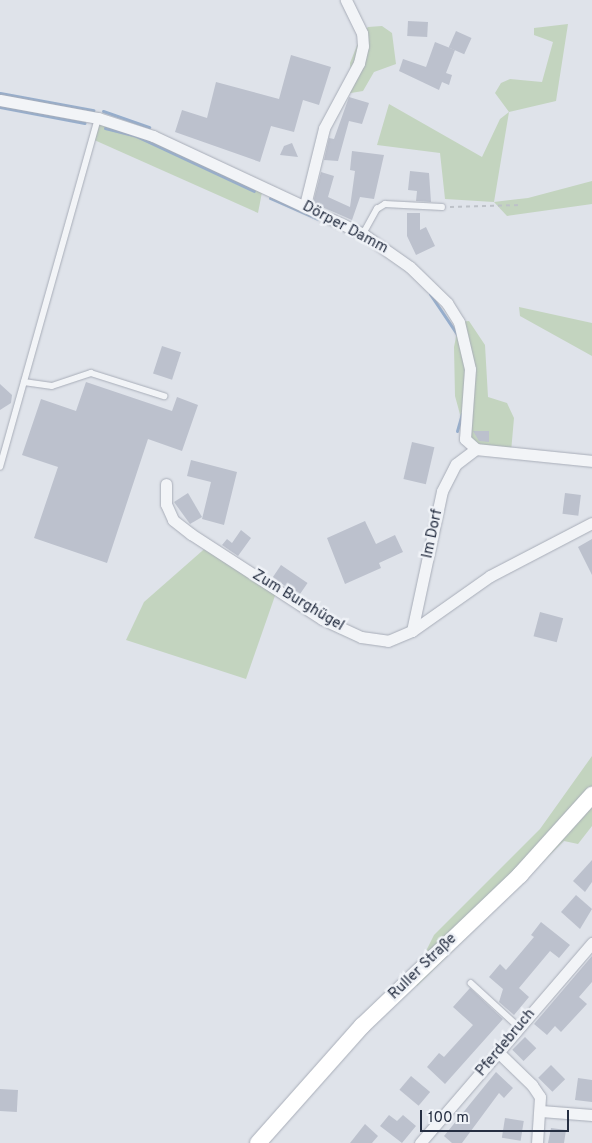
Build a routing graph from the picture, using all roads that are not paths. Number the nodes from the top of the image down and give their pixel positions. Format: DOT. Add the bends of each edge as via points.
graph roads {
  1 [pos="346,0"];
  2 [pos="0,100"];
  3 [pos="98,118"];
  4 [pos="305,205"];
  5 [pos="442,207"];
  6 [pos="363,234"];
  7 [pos="24,382"];
  8 [pos="164,396"];
  9 [pos="476,449"];
  10 [pos="592,461"];
  11 [pos="0,467"];
  12 [pos="166,484"];
  13 [pos="592,523"];
  14 [pos="412,631"];
  15 [pos="592,794"];
  16 [pos="592,943"];
  17 [pos="471,983"];
  18 [pos="520,1027"];
  19 [pos="499,1053"];
  20 [pos="541,1111"];
  21 [pos="592,1115"];
  22 [pos="258,1143"];
  23 [pos="420,1143"];
  24 [pos="537,1143"];
  1 -- 4 [label="street" via="362,33 363,46 359,63 324,128"];
  2 -- 3 [label="street, Dörper Damm"];
  3 -- 4 [label="street, Dörper Damm" via="153,136"];
  3 -- 7 [label="lane"];
  4 -- 6 [label="street, Dörper Damm"];
  5 -- 6 [label="lane" via="385,204 377,209"];
  6 -- 9 [label="street, Dörper Damm" via="410,268 447,303 459,322 470,369 465,439"];
  7 -- 8 [label="lane" via="52,386 91,373"];
  7 -- 11 [label="lane"];
  9 -- 10 [label="street"];
  9 -- 14 [label="street, Im Dorf" via="456,464 442,491"];
  12 -- 14 [label="street, Zum Burghügel" via="166,504 173,520 322,619 361,637 388,641"];
  13 -- 14 [label="street, Zum Burghügel" via="490,576"];
  15 -- 22 [label="main road, Ruller Straße" via="520,875 349,1039"];
  16 -- 18 [label="street, Pferdebruch"];
  17 -- 18 [label="lane"];
  18 -- 19 [label="street, Pferdebruch"];
  19 -- 20 [label="street" via="532,1085 540,1097"];
  19 -- 23 [label="street, Pferdebruch"];
  20 -- 21 [label="street"];
  20 -- 24 [label="street"];
}
